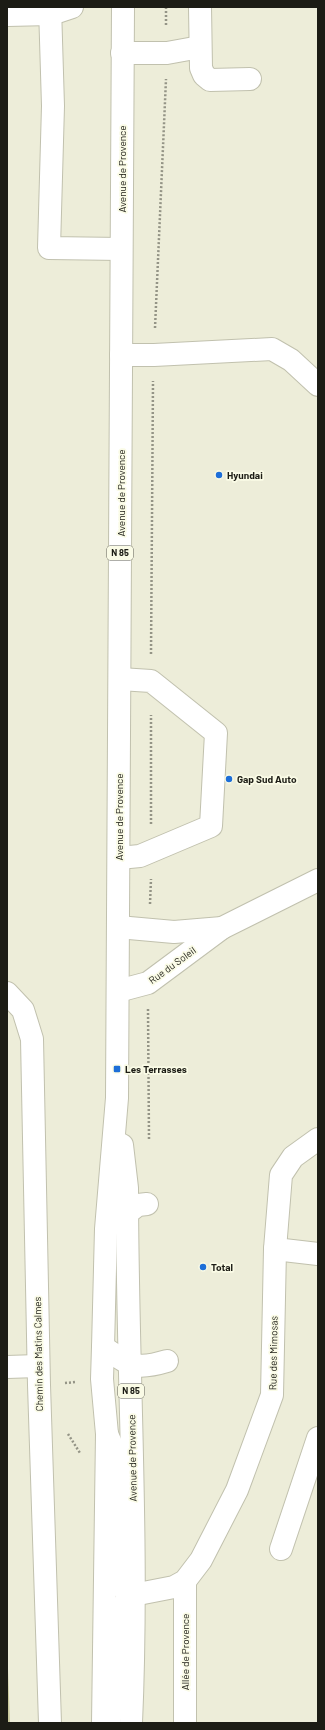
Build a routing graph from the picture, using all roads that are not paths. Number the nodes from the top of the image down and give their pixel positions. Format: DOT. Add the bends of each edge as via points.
graph roads {
  1 [pos="72,7"];
  2 [pos="123,7"];
  3 [pos="200,7"];
  4 [pos="51,10"];
  5 [pos="7,15"];
  6 [pos="200,48"];
  7 [pos="122,53"];
  8 [pos="250,79"];
  9 [pos="121,249"];
  10 [pos="121,355"];
  11 [pos="318,386"];
  12 [pos="120,679"];
  13 [pos="119,858"];
  14 [pos="318,880"];
  15 [pos="118,927"];
  16 [pos="222,928"];
  17 [pos="118,991"];
  18 [pos="7,993"];
  19 [pos="117,1098"];
  20 [pos="318,1139"];
  21 [pos="147,1204"];
  22 [pos="127,1212"];
  23 [pos="106,1229"];
  24 [pos="274,1250"];
  25 [pos="318,1254"];
  26 [pos="103,1347"];
  27 [pos="167,1361"];
  28 [pos="130,1365"];
  29 [pos="7,1367"];
  30 [pos="38,1376"];
  31 [pos="106,1434"];
  32 [pos="318,1438"];
  33 [pos="281,1549"];
  34 [pos="185,1581"];
  35 [pos="133,1595"];
  36 [pos="50,1723"];
  37 [pos="103,1723"];
  38 [pos="108,1723"];
  39 [pos="130,1723"];
  40 [pos="185,1723"];
  1 -- 4 [label="main road"];
  2 -- 7 [label="main road, Avenue de Provence / N 85"];
  3 -- 6 [label="main road"];
  4 -- 5 [label="main road"];
  4 -- 9 [label="main road" via="53,106 50,248"];
  6 -- 7 [label="main road" via="167,53"];
  6 -- 8 [label="main road" via="200,68 210,80"];
  7 -- 9 [label="main road, Avenue de Provence / N 85"];
  9 -- 10 [label="main road, Avenue de Provence / N 85"];
  10 -- 11 [label="main road" via="272,349 291,360"];
  10 -- 12 [label="main road, Avenue de Provence / N 85"];
  12 -- 13 [label="main road, Avenue de Provence / N 85"];
  12 -- 13 [label="main road" via="151,680 216,734 211,826 140,856"];
  13 -- 15 [label="main road, Avenue de Provence / N 85"];
  14 -- 16 [label="main road, Rue du Soleil"];
  15 -- 16 [label="main road, Rue du Soleil" via="174,932"];
  15 -- 17 [label="main road, Avenue de Provence / N 85"];
  16 -- 17 [label="main road, Rue du Soleil" via="148,983"];
  17 -- 19 [label="main road, Avenue de Provence / N 85"];
  18 -- 30 [label="main road, Chemin des Matins Calmes" via="23,1010 32,1039"];
  19 -- 22 [label="main road, Avenue de Provence / N 85" via="127,1188"];
  19 -- 23 [label="main road, Avenue de Provence / N 85"];
  20 -- 24 [label="main road, Rue des Mimosas" via="293,1157 281,1175"];
  21 -- 22 [label="main road" via="138,1205"];
  22 -- 23 [label="main road"];
  22 -- 28 [label="main road, Avenue de Provence / N 85"];
  23 -- 26 [label="main road, Avenue de Provence / N 85"];
  24 -- 25 [label="main road"];
  24 -- 34 [label="main road, Rue des Mimosas" via="272,1395 237,1490 201,1560"];
  26 -- 28 [label="main road"];
  26 -- 31 [label="main road, Avenue de Provence / N 85" via="102,1379"];
  27 -- 28 [label="main road" via="151,1366"];
  28 -- 35 [label="main road, Avenue de Provence / N 85"];
  29 -- 30 [label="main road"];
  30 -- 36 [label="main road, Chemin des Matins Calmes"];
  31 -- 35 [label="main road" via="119,1462 117,1580"];
  31 -- 37 [label="main road, Avenue de Provence / N 85"];
  32 -- 33 [label="main road"];
  34 -- 35 [label="main road" via="174,1587"];
  34 -- 40 [label="main road, Allée de Provence"];
  35 -- 38 [label="main road" via="120,1611 118,1679"];
  35 -- 39 [label="main road, Avenue de Provence / N 85" via="134,1658"];
}
